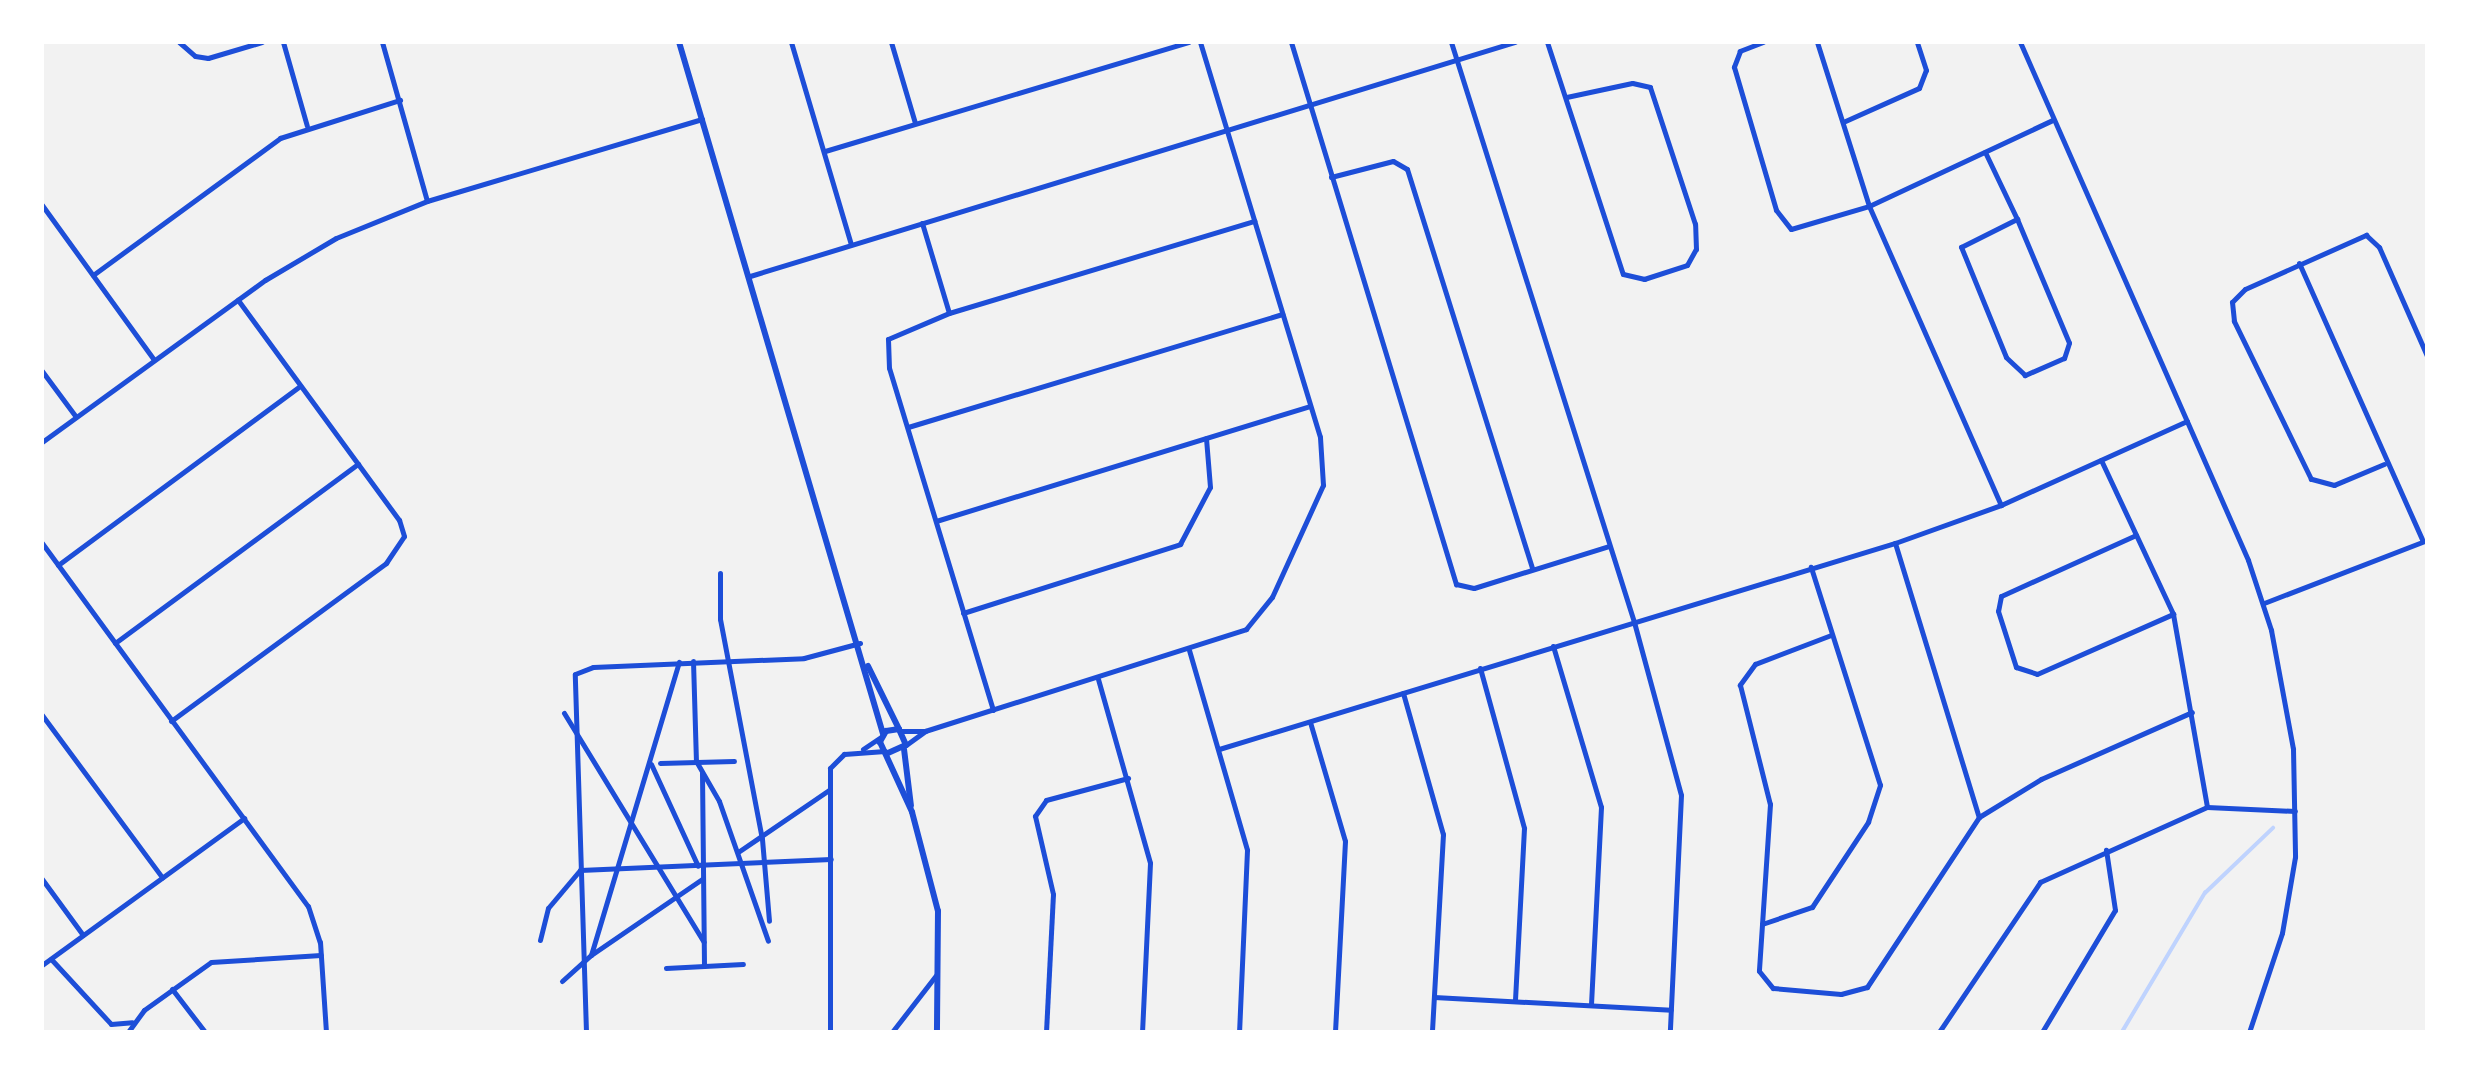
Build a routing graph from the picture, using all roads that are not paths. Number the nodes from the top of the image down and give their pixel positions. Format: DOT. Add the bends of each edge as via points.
graph roads {
  1 [pos="179,42"];
  2 [pos="262,42"];
  3 [pos="283,42"];
  4 [pos="382,42"];
  5 [pos="679,42"];
  6 [pos="791,42"];
  7 [pos="891,42"];
  8 [pos="1189,42"];
  9 [pos="1200,42"];
  10 [pos="1291,42"];
  11 [pos="1451,42"];
  12 [pos="1515,42"];
  13 [pos="1547,42"];
  14 [pos="1763,42"];
  15 [pos="1817,42"];
  16 [pos="1917,42"];
  17 [pos="2020,42"];
  18 [pos="1456,60"];
  19 [pos="1566,97"];
  20 [pos="400,100"];
  21 [pos="1309,106"];
  22 [pos="702,119"];
  23 [pos="2053,120"];
  24 [pos="1843,122"];
  25 [pos="915,123"];
  26 [pos="307,126"];
  27 [pos="1227,132"];
  28 [pos="825,151"];
  29 [pos="1985,152"];
  30 [pos="1331,177"];
  31 [pos="427,201"];
  32 [pos="42,205"];
  33 [pos="1868,206"];
  34 [pos="2017,219"];
  35 [pos="1254,221"];
  36 [pos="922,223"];
  37 [pos="851,244"];
  38 [pos="2299,263"];
  39 [pos="93,275"];
  40 [pos="750,276"];
  41 [pos="238,300"];
  42 [pos="949,313"];
  43 [pos="1282,314"];
  44 [pos="2427,356"];
  45 [pos="154,360"];
  46 [pos="42,371"];
  47 [pos="300,386"];
  48 [pos="1310,406"];
  49 [pos="76,417"];
  50 [pos="2187,421"];
  51 [pos="908,426"];
  52 [pos="1206,438"];
  53 [pos="42,442"];
  54 [pos="2101,460"];
  55 [pos="358,464"];
  56 [pos="2384,464"];
  57 [pos="2001,505"];
  58 [pos="936,521"];
  59 [pos="2136,535"];
  60 [pos="2424,539"];
  61 [pos="42,543"];
  62 [pos="1895,543"];
  63 [pos="1609,546"];
  64 [pos="58,565"];
  65 [pos="1811,567"];
  66 [pos="1532,569"];
  67 [pos="720,573"];
  68 [pos="2264,603"];
  69 [pos="964,612"];
  70 [pos="2172,614"];
  71 [pos="1634,622"];
  72 [pos="1830,635"];
  73 [pos="115,643"];
  74 [pos="860,643"];
  75 [pos="1553,646"];
  76 [pos="1189,650"];
  77 [pos="693,661"];
  78 [pos="726,661"];
  79 [pos="680,662"];
  80 [pos="867,665"];
  81 [pos="1480,668"];
  82 [pos="1098,679"];
  83 [pos="1402,693"];
  84 [pos="993,710"];
  85 [pos="2192,712"];
  86 [pos="564,713"];
  87 [pos="42,715"];
  88 [pos="172,721"];
  89 [pos="1310,722"];
  90 [pos="900,730"];
  91 [pos="925,731"];
  92 [pos="882,735"];
  93 [pos="575,736"];
  94 [pos="905,747"];
  95 [pos="863,749"];
  96 [pos="1219,749"];
  97 [pos="886,752"];
  98 [pos="650,757"];
  99 [pos="696,761"];
  100 [pos="734,761"];
  101 [pos="660,763"];
  102 [pos="651,765"];
  103 [pos="702,771"];
  104 [pos="1128,778"];
  105 [pos="830,790"];
  106 [pos="2207,807"];
  107 [pos="2295,811"];
  108 [pos="912,812"];
  109 [pos="1979,817"];
  110 [pos="244,818"];
  111 [pos="632,824"];
  112 [pos="762,839"];
  113 [pos="2105,850"];
  114 [pos="738,852"];
  115 [pos="831,859"];
  116 [pos="765,863"];
  117 [pos="742,864"];
  118 [pos="700,866"];
  119 [pos="660,867"];
  120 [pos="616,869"];
  121 [pos="580,870"];
  122 [pos="162,877"];
  123 [pos="42,879"];
  124 [pos="702,879"];
  125 [pos="677,895"];
  126 [pos="769,921"];
  127 [pos="1762,924"];
  128 [pos="83,935"];
  129 [pos="540,940"];
  130 [pos="768,941"];
  131 [pos="704,942"];
  132 [pos="321,955"];
  133 [pos="591,955"];
  134 [pos="51,958"];
  135 [pos="583,961"];
  136 [pos="743,964"];
  137 [pos="42,965"];
  138 [pos="704,965"];
  139 [pos="666,968"];
  140 [pos="940,970"];
  141 [pos="562,981"];
  142 [pos="172,989"];
  143 [pos="1434,997"];
  144 [pos="1514,1000"];
  145 [pos="1591,1005"];
  146 [pos="1671,1010"];
  147 [pos="132,1022"];
  148 [pos="128,1032"];
  149 [pos="205,1032"];
  150 [pos="326,1032"];
  151 [pos="586,1032"];
  152 [pos="830,1032"];
  153 [pos="892,1032"];
  154 [pos="937,1032"];
  155 [pos="1046,1032"];
  156 [pos="1142,1032"];
  157 [pos="1239,1032"];
  158 [pos="1335,1032"];
  159 [pos="1432,1032"];
  160 [pos="1670,1032"];
  161 [pos="1939,1032"];
  162 [pos="2042,1032"];
  163 [pos="2249,1032"];
  1 -- 2 [label="street" via="201,58"];
  3 -- 26 [label="street"];
  4 -- 20 [label="street"];
  5 -- 22 [label="street"];
  6 -- 28 [label="street"];
  7 -- 25 [label="street"];
  8 -- 25 [label="street"];
  9 -- 27 [label="street"];
  10 -- 21 [label="street"];
  11 -- 18 [label="street"];
  12 -- 18 [label="street"];
  13 -- 19 [label="street"];
  14 -- 33 [label="street" via="1740,51 1734,67 1782,223 1805,230"];
  15 -- 24 [label="street"];
  16 -- 24 [label="street" via="1926,70 1919,88"];
  17 -- 23 [label="street"];
  18 -- 21 [label="street"];
  18 -- 63 [label="street"];
  19 -- 19 [label="street" via="1623,274 1644,279 1687,265 1696,249 1695,224 1650,87 1632,83"];
  20 -- 26 [label="street"];
  20 -- 31 [label="street"];
  21 -- 27 [label="street"];
  21 -- 30 [label="street"];
  22 -- 31 [label="street"];
  22 -- 40 [label="street"];
  23 -- 29 [label="street"];
  23 -- 50 [label="street"];
  24 -- 33 [label="street"];
  25 -- 28 [label="street"];
  26 -- 39 [label="street" via="280,138"];
  27 -- 35 [label="street"];
  27 -- 36 [label="street"];
  28 -- 37 [label="street"];
  29 -- 33 [label="street"];
  29 -- 34 [label="street"];
  30 -- 66 [label="street" via="1398,161 1411,178"];
  30 -- 66 [label="street" via="1451,577 1467,589"];
  31 -- 41 [label="street" via="335,238"];
  32 -- 39 [label="street"];
  33 -- 57 [label="street"];
  34 -- 34 [label="street" via="1961,247 2006,357 2025,375 2064,358 2069,343"];
  35 -- 42 [label="street"];
  35 -- 43 [label="street"];
  36 -- 37 [label="street"];
  36 -- 42 [label="street"];
  37 -- 40 [label="street"];
  38 -- 44 [label="street" via="2360,235 2374,239"];
  38 -- 56 [label="street"];
  38 -- 56 [label="street" via="2238,293 2234,321 2311,479 2334,485"];
  39 -- 45 [label="street"];
  40 -- 74 [label="street"];
  41 -- 45 [label="street"];
  41 -- 47 [label="street"];
  42 -- 51 [label="street" via="894,332 886,344"];
  43 -- 48 [label="street"];
  43 -- 51 [label="street"];
  45 -- 49 [label="street"];
  46 -- 49 [label="street"];
  47 -- 55 [label="street"];
  47 -- 64 [label="street"];
  48 -- 52 [label="street"];
  48 -- 76 [label="street" via="1323,453 1323,485 1272,597 1246,629"];
  49 -- 53 [label="street"];
  50 -- 54 [label="street"];
  50 -- 68 [label="street"];
  51 -- 58 [label="street"];
  52 -- 58 [label="street"];
  52 -- 69 [label="street" via="1210,487 1180,544"];
  54 -- 57 [label="street"];
  54 -- 59 [label="street"];
  55 -- 73 [label="street"];
  55 -- 88 [label="street" via="402,524 398,554"];
  56 -- 60 [label="street"];
  57 -- 62 [label="street"];
  58 -- 69 [label="street"];
  59 -- 70 [label="street"];
  59 -- 70 [label="street" via="2001,596 1998,611 2016,667 2037,674"];
  60 -- 68 [label="street"];
  61 -- 64 [label="street"];
  62 -- 65 [label="street"];
  62 -- 109 [label="street"];
  63 -- 66 [label="street"];
  63 -- 71 [label="street"];
  64 -- 73 [label="street"];
  65 -- 71 [label="street"];
  65 -- 72 [label="street"];
  67 -- 78 [label="street"];
  68 -- 107 [label="street" via="2293,749"];
  69 -- 84 [label="street"];
  70 -- 85 [label="street"];
  71 -- 75 [label="street"];
  71 -- 146 [label="street" via="1683,806"];
  72 -- 127 [label="street" via="1755,664 1740,685 1770,804"];
  72 -- 127 [label="street" via="1879,792 1868,822 1812,907"];
  73 -- 88 [label="street"];
  74 -- 78 [label="street" via="804,658"];
  74 -- 80 [label="street"];
  75 -- 81 [label="street"];
  75 -- 145 [label="street" via="1601,807"];
  76 -- 82 [label="street"];
  76 -- 96 [label="street"];
  77 -- 78 [label="street"];
  77 -- 79 [label="street"];
  77 -- 99 [label="street"];
  78 -- 112 [label="street"];
  79 -- 93 [label="street" via="578,672"];
  79 -- 102 [label="street"];
  80 -- 90 [label="street"];
  80 -- 92 [label="street"];
  81 -- 83 [label="street"];
  81 -- 144 [label="street" via="1524,828"];
  82 -- 84 [label="street"];
  82 -- 104 [label="street"];
  83 -- 89 [label="street"];
  83 -- 143 [label="street" via="1443,834"];
  84 -- 91 [label="street"];
  85 -- 106 [label="street"];
  85 -- 109 [label="street" via="2041,779"];
  86 -- 93 [label="street"];
  87 -- 122 [label="street"];
  88 -- 110 [label="street"];
  89 -- 96 [label="street"];
  89 -- 158 [label="street" via="1345,841"];
  90 -- 91 [label="street"];
  90 -- 92 [label="street"];
  90 -- 94 [label="street"];
  91 -- 94 [label="street"];
  92 -- 95 [label="street"];
  92 -- 97 [label="street"];
  93 -- 111 [label="street"];
  93 -- 121 [label="street"];
  94 -- 97 [label="street"];
  94 -- 108 [label="street"];
  95 -- 97 [label="street"];
  95 -- 105 [label="street" via="835,759"];
  96 -- 157 [label="street" via="1248,860"];
  97 -- 108 [label="street"];
  98 -- 102 [label="street"];
  99 -- 100 [label="street"];
  99 -- 101 [label="street"];
  99 -- 103 [label="street"];
  102 -- 111 [label="street"];
  102 -- 118 [label="street"];
  103 -- 114 [label="street"];
  103 -- 118 [label="street"];
  104 -- 155 [label="street" via="1046,800 1035,817 1053,894"];
  104 -- 156 [label="street" via="1151,871"];
  105 -- 112 [label="street"];
  105 -- 115 [label="street"];
  106 -- 107 [label="street"];
  106 -- 113 [label="street"];
  107 -- 163 [label="street" via="2295,857 2283,933"];
  108 -- 140 [label="street" via="938,911"];
  109 -- 127 [label="street" via="1875,976 1858,992 1764,984"];
  110 -- 122 [label="street"];
  110 -- 132 [label="street" via="308,906"];
  111 -- 119 [label="street"];
  111 -- 120 [label="street"];
  112 -- 114 [label="street"];
  112 -- 116 [label="street"];
  113 -- 161 [label="street" via="2028,893"];
  113 -- 162 [label="street" via="2115,909"];
  114 -- 117 [label="street"];
  115 -- 116 [label="street"];
  115 -- 152 [label="street"];
  116 -- 117 [label="street"];
  116 -- 126 [label="street"];
  117 -- 118 [label="street"];
  117 -- 130 [label="street"];
  118 -- 119 [label="street"];
  118 -- 124 [label="street"];
  119 -- 120 [label="street"];
  119 -- 125 [label="street"];
  120 -- 121 [label="street"];
  120 -- 133 [label="street"];
  121 -- 129 [label="street" via="548,908"];
  121 -- 135 [label="street"];
  122 -- 128 [label="street"];
  123 -- 128 [label="street"];
  124 -- 125 [label="street"];
  124 -- 131 [label="street"];
  125 -- 131 [label="street"];
  125 -- 133 [label="street"];
  128 -- 134 [label="street"];
  131 -- 138 [label="street"];
  132 -- 142 [label="street" via="218,960"];
  132 -- 150 [label="street"];
  133 -- 135 [label="street"];
  134 -- 137 [label="street"];
  134 -- 147 [label="street" via="111,1024"];
  135 -- 141 [label="street"];
  135 -- 151 [label="street"];
  136 -- 138 [label="street"];
  138 -- 139 [label="street"];
  140 -- 153 [label="street"];
  140 -- 154 [label="street"];
  142 -- 147 [label="street"];
  142 -- 149 [label="street"];
  143 -- 144 [label="street"];
  143 -- 159 [label="street"];
  144 -- 145 [label="street"];
  145 -- 146 [label="street"];
  146 -- 160 [label="street"];
  147 -- 148 [label="street"];
}
